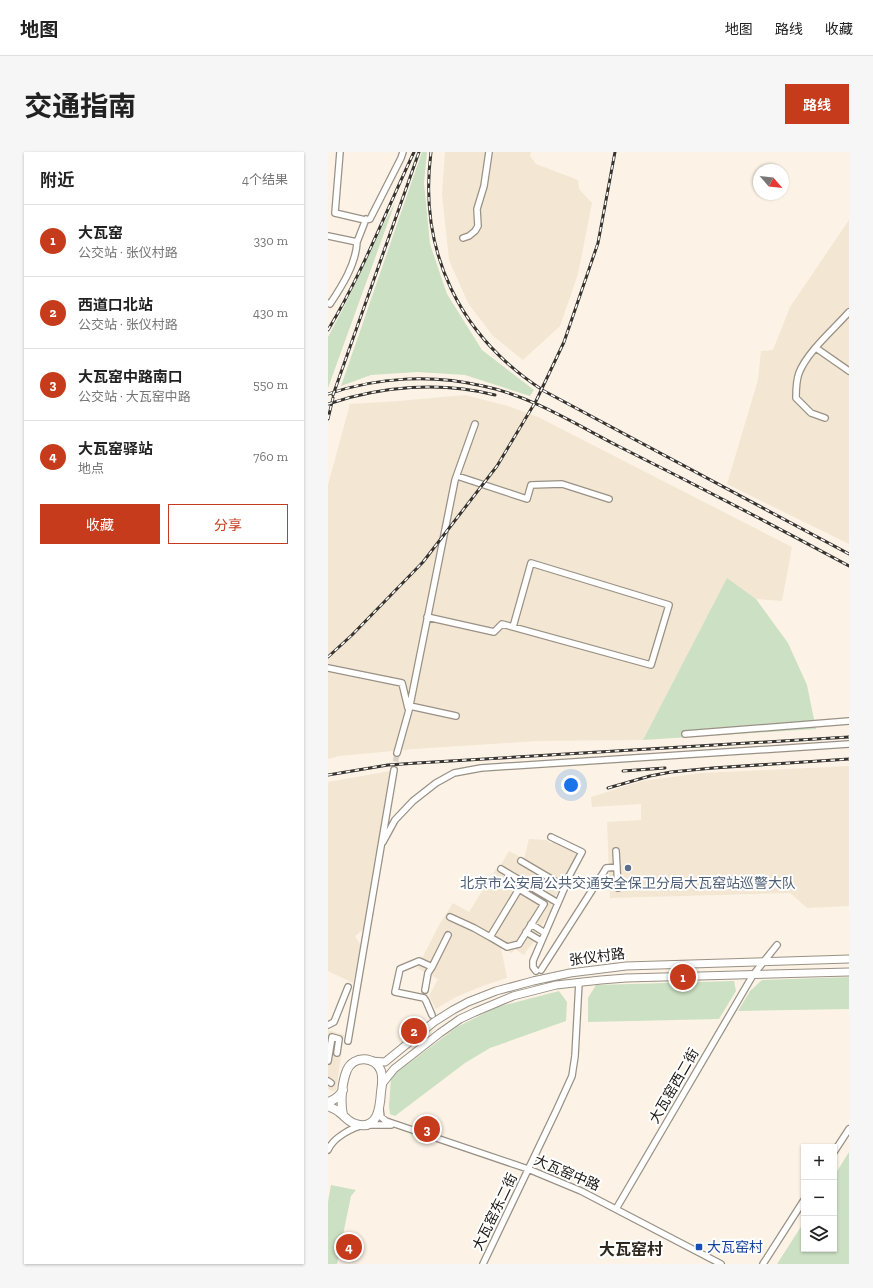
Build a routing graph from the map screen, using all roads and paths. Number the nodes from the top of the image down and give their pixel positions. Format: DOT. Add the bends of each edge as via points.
graph roads {
  1 [pos="340,152"];
  2 [pos="403,152"];
  3 [pos="489,152"];
  4 [pos="366,219"];
  5 [pos="328,236"];
  6 [pos="463,238"];
  7 [pos="357,242"];
  8 [pos="329,305"];
  9 [pos="849,312"];
  10 [pos="816,348"];
  11 [pos="849,371"];
  12 [pos="825,418"];
  13 [pos="475,424"];
  14 [pos="457,476"];
  15 [pos="609,500"];
  16 [pos="427,617"];
  17 [pos="513,627"];
  18 [pos="328,668"];
  19 [pos="409,708"];
  20 [pos="456,716"];
  21 [pos="849,722"];
  22 [pos="684,734"];
  23 [pos="849,744"];
  24 [pos="398,753"];
  25 [pos="394,770"];
  26 [pos="551,837"];
  27 [pos="382,842"];
  28 [pos="616,851"];
  29 [pos="521,861"];
  30 [pos="617,867"];
  31 [pos="501,869"];
  32 [pos="565,887"];
  33 [pos="618,888"];
  34 [pos="558,903"];
  35 [pos="450,917"];
  36 [pos="532,924"];
  37 [pos="526,932"];
  38 [pos="545,933"];
  39 [pos="448,935"];
  40 [pos="490,937"];
  41 [pos="541,942"];
  42 [pos="777,945"];
  43 [pos="849,959"];
  44 [pos="764,962"];
  45 [pos="432,967"];
  46 [pos="849,972"];
  47 [pos="753,975"];
  48 [pos="579,982"];
  49 [pos="348,987"];
  50 [pos="426,990"];
  51 [pos="432,1015"];
  52 [pos="328,1025"];
  53 [pos="348,1041"];
  54 [pos="336,1053"];
  55 [pos="328,1061"];
  56 [pos="371,1061"];
  57 [pos="382,1084"];
  58 [pos="343,1090"];
  59 [pos="328,1102"];
  60 [pos="328,1106"];
  61 [pos="380,1108"];
  62 [pos="343,1115"];
  63 [pos="395,1125"];
  64 [pos="363,1126"];
  65 [pos="849,1129"];
  66 [pos="837,1147"];
  67 [pos="328,1150"];
  68 [pos="528,1170"];
  69 [pos="801,1205"];
  70 [pos="616,1209"];
  71 [pos="483,1264"];
  72 [pos="720,1264"];
  73 [pos="763,1264"];
  1 -- 4 [label="street" via="335,213"];
  2 -- 4 [label="street" via="370,219"];
  3 -- 6 [label="street" via="484,186 477,209 478,226 469,236"];
  4 -- 7 [label="street"];
  5 -- 7 [label="street"];
  7 -- 8 [label="street" via="357,252 343,285"];
  9 -- 10 [label="street"];
  10 -- 11 [label="street"];
  10 -- 12 [label="street" via="805,360 798,374 796,398 811,413"];
  13 -- 14 [label="street"];
  14 -- 15 [label="street" via="527,499 531,485 562,484"];
  14 -- 16 [label="street"];
  16 -- 17 [label="street" via="494,632 502,624"];
  16 -- 19 [label="street"];
  17 -- 17 [label="street" via="651,665 669,605 531,564"];
  18 -- 19 [label="street" via="402,683"];
  19 -- 20 [label="street"];
  19 -- 24 [label="street"];
  21 -- 22 [label="street"];
  23 -- 27 [label="street" via="482,768 454,773 413,801 395,820"];
  25 -- 27 [label="street"];
  26 -- 32 [label="street" via="582,852"];
  27 -- 53 [label="street"];
  28 -- 30 [label="street"];
  29 -- 32 [label="street"];
  30 -- 33 [label="street"];
  30 -- 41 [label="street" via="606,868 539,971 533,967 533,961"];
  31 -- 34 [label="street"];
  32 -- 34 [label="street"];
  34 -- 38 [label="street"];
  35 -- 40 [label="street"];
  36 -- 37 [label="street"];
  36 -- 38 [label="street"];
  36 -- 40 [label="street" via="544,904 520,889"];
  37 -- 40 [label="street" via="518,944 507,947"];
  37 -- 41 [label="street"];
  38 -- 41 [label="street"];
  39 -- 45 [label="street"];
  42 -- 44 [label="street, 大瓦窑西二街"];
  43 -- 44 [label="main road, 张仪村路"];
  44 -- 47 [label="street, 大瓦窑西二街"];
  44 -- 56 [label="main road, 张仪村路" via="626,966 570,973 533,981 468,1002 434,1022 385,1062"];
  45 -- 50 [label="street" via="428,973"];
  45 -- 51 [label="street" via="419,961 400,969 395,992 424,998"];
  46 -- 47 [label="main road, 张仪村路"];
  47 -- 48 [label="main road, 张仪村路" via="626,978"];
  47 -- 70 [label="street, 大瓦窑西二街"];
  48 -- 57 [label="main road, 张仪村路" via="513,996 460,1019 394,1069"];
  48 -- 68 [label="street, 大瓦窑东二街" via="572,1076"];
  49 -- 52 [label="street" via="334,1022"];
  54 -- 55 [label="street" via="339,1039 332,1037"];
  56 -- 57 [label="highway" via="380,1070"];
  56 -- 58 [label="highway" via="360,1059 353,1062 345,1075"];
  57 -- 61 [label="highway"];
  58 -- 59 [label="highway" via="335,1100"];
  58 -- 62 [label="highway"];
  60 -- 62 [label="highway"];
  61 -- 63 [label="street, 大瓦窑中路" via="386,1122"];
  61 -- 64 [label="highway" via="377,1117"];
  62 -- 64 [label="highway" via="348,1121"];
  63 -- 64 [label="street, 大瓦窑中路"];
  63 -- 68 [label="street, 大瓦窑中路"];
  64 -- 67 [label="street" via="339,1138"];
  65 -- 66 [label="street"];
  68 -- 70 [label="street, 大瓦窑中路" via="581,1191"];
  68 -- 71 [label="street, 大瓦窑东二街"];
  69 -- 73 [label="street"];
  70 -- 72 [label="street, 大瓦窑中路"];
}
